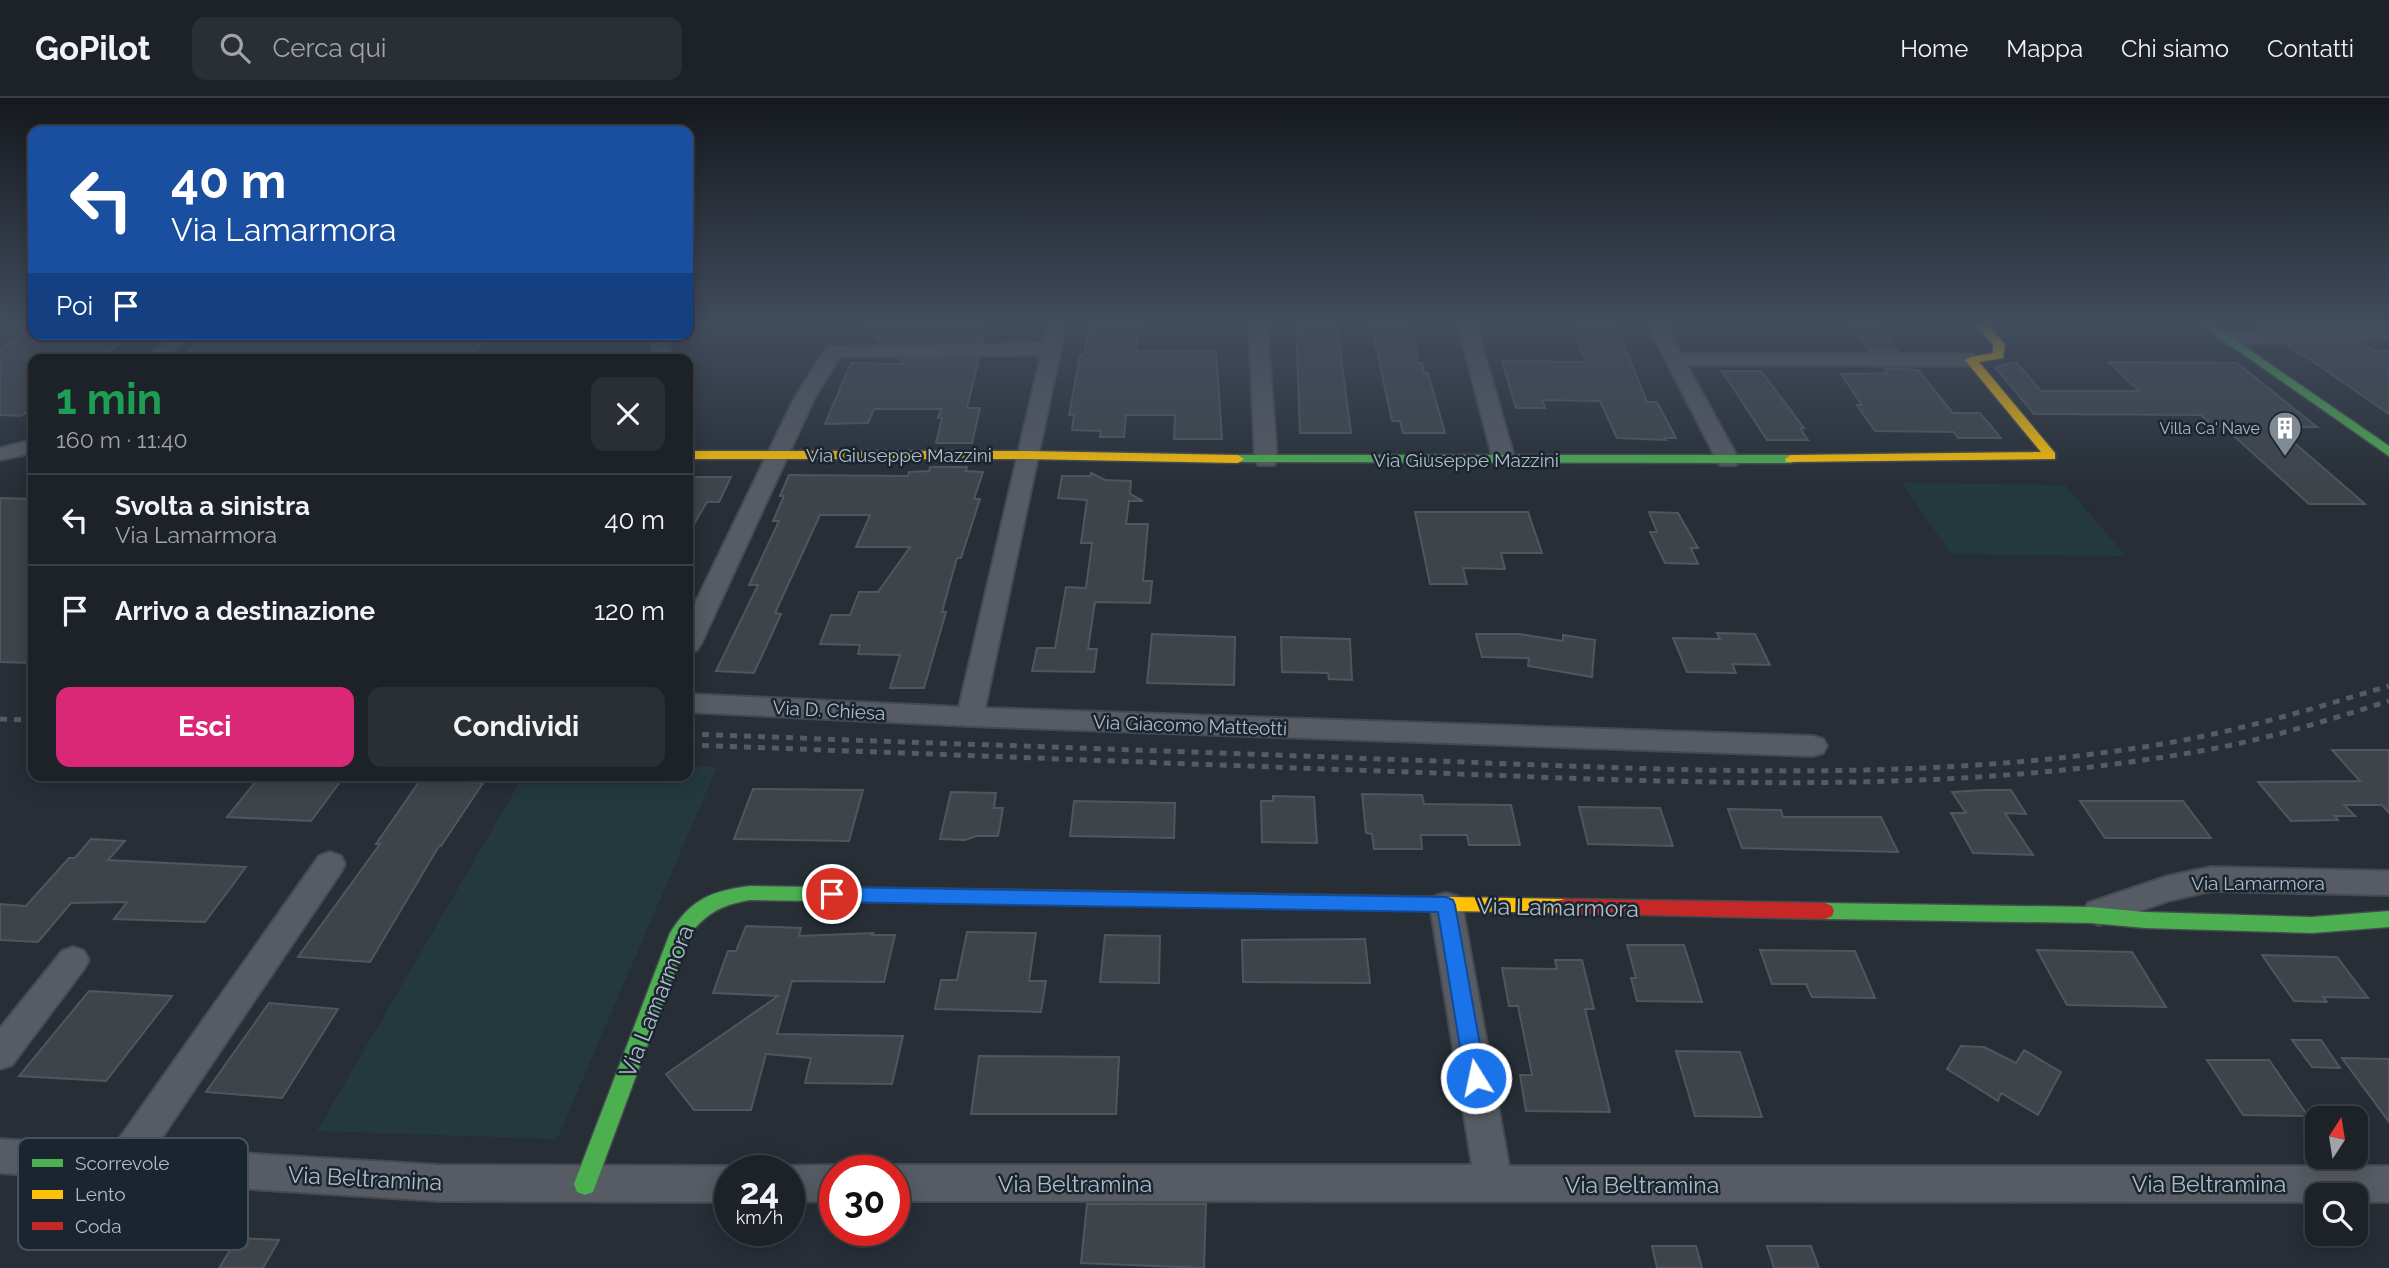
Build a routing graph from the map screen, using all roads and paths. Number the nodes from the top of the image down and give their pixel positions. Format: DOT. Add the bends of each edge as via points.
graph roads {
  1 [pos="817,379"];
  2 [pos="1044,379"];
  3 [pos="1261,379"];
  4 [pos="1482,379"];
  5 [pos="1683,379"];
  6 [pos="1986,379"];
  7 [pos="2284,379"];
  8 [pos="28,448"];
  9 [pos="2389,452"];
  10 [pos="0,454"];
  11 [pos="693,455"];
  12 [pos="779,455"];
  13 [pos="1026,455"];
  14 [pos="1266,460"];
  15 [pos="1504,460"];
  16 [pos="1728,460"];
  17 [pos="693,634"];
  18 [pos="693,703"];
  19 [pos="970,717"];
  20 [pos="1814,746"];
  21 [pos="330,864"];
  22 [pos="2389,883"];
  23 [pos="1446,905"];
  24 [pos="2091,915"];
  25 [pos="2389,919"];
  26 [pos="74,960"];
  27 [pos="0,1054"];
  28 [pos="140,1138"];
  29 [pos="0,1156"];
  30 [pos="18,1157"];
  31 [pos="248,1171"];
  32 [pos="910,1183"];
  33 [pos="585,1184"];
  34 [pos="714,1184"];
  35 [pos="1494,1184"];
  36 [pos="2389,1184"];
  1 -- 12 [label="street"];
  2 -- 13 [label="street"];
  3 -- 14 [label="street"];
  4 -- 15 [label="street"];
  5 -- 16 [label="street"];
  6 -- 16 [label="street, Via Giuseppe Mazzini" via="2051,456"];
  7 -- 9 [label="street"];
  8 -- 10 [label="street"];
  11 -- 12 [label="street, Via Giuseppe Mazzini"];
  12 -- 13 [label="street, Via Giuseppe Mazzini"];
  12 -- 17 [label="street"];
  13 -- 14 [label="street, Via Giuseppe Mazzini"];
  13 -- 19 [label="street"];
  14 -- 15 [label="street, Via Giuseppe Mazzini"];
  15 -- 16 [label="street, Via Giuseppe Mazzini"];
  18 -- 19 [label="street, Via D. Chiesa"];
  19 -- 20 [label="street, Via Giacomo Matteotti"];
  21 -- 28 [label="street"];
  22 -- 24 [label="street, Via Lamarmora" via="2211,879 2151,892"];
  23 -- 24 [label="street, Via Lamarmora"];
  23 -- 33 [label="street, Via Lamarmora" via="750,893 719,897 701,905 677,939"];
  23 -- 35 [label="street"];
  24 -- 25 [label="street, Via Lamarmora" via="2297,924"];
  26 -- 27 [label="street"];
  29 -- 30 [label="street, Via Beltramina"];
  31 -- 33 [label="street, Via Beltramina" via="439,1183"];
  32 -- 35 [label="street, Via Beltramina"];
  33 -- 34 [label="street, Via Beltramina"];
  35 -- 36 [label="street, Via Beltramina"];
}
